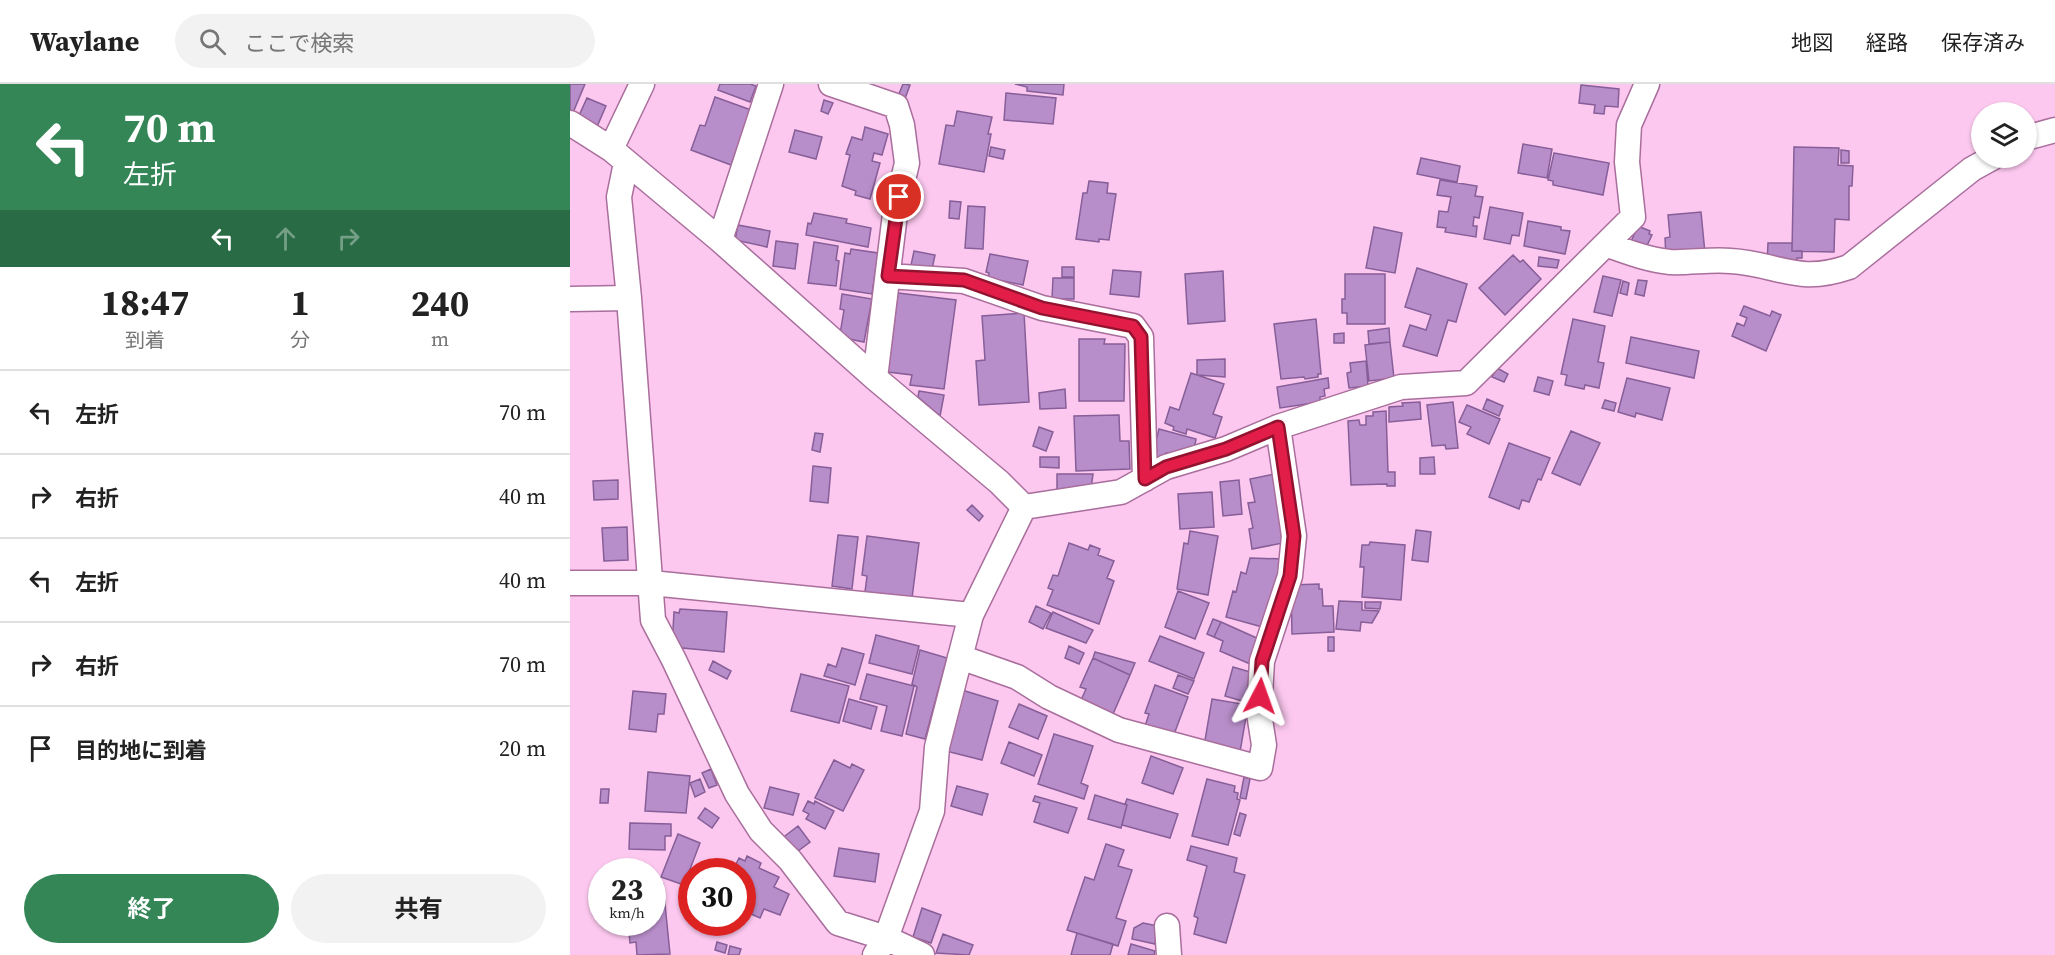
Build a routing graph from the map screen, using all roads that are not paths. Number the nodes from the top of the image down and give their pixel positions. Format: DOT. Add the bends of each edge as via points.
graph roads {
  1 [pos="642,84"];
  2 [pos="771,84"];
  3 [pos="831,84"];
  4 [pos="1647,84"];
  5 [pos="570,123"];
  6 [pos="2055,130"];
  7 [pos="2037,135"];
  8 [pos="619,156"];
  9 [pos="1974,168"];
  10 [pos="720,240"];
  11 [pos="1608,245"];
  12 [pos="888,276"];
  13 [pos="629,298"];
  14 [pos="570,299"];
  15 [pos="875,378"];
  16 [pos="1278,427"];
  17 [pos="1145,479"];
  18 [pos="1024,507"];
  19 [pos="570,583"];
  20 [pos="651,583"];
  21 [pos="971,615"];
  22 [pos="960,657"];
  23 [pos="1167,926"];
  24 [pos="881,947"];
  25 [pos="922,955"];
  26 [pos="1169,955"];
  1 -- 8 [label="street"];
  2 -- 10 [label="street"];
  3 -- 12 [label="street" via="896,106 902,125 907,163 895,214"];
  4 -- 11 [label="street" via="1629,125 1627,162 1633,217"];
  5 -- 8 [label="street"];
  6 -- 7 [label="street"];
  8 -- 10 [label="street"];
  8 -- 13 [label="street" via="618,196"];
  9 -- 11 [label="street" via="1849,267 1829,274 1803,276 1733,261 1648,259"];
  10 -- 15 [label="street"];
  11 -- 16 [label="street" via="1466,383 1401,387"];
  12 -- 15 [label="street"];
  12 -- 17 [label="street" via="964,280 1042,308 1133,326 1141,337"];
  13 -- 14 [label="street"];
  13 -- 20 [label="street"];
  15 -- 18 [label="street"];
  16 -- 17 [label="street" via="1226,449 1166,467"];
  16 -- 22 [label="street" via="1294,536 1290,576 1262,661 1259,713 1264,745 1260,768 1119,730 1017,677"];
  17 -- 18 [label="street" via="1121,492"];
  18 -- 21 [label="street"];
  19 -- 20 [label="street"];
  20 -- 21 [label="street"];
  20 -- 24 [label="street" via="653,620 737,794 761,831 790,860 838,922"];
  21 -- 22 [label="street"];
  22 -- 24 [label="street" via="937,747 932,811"];
  23 -- 26 [label="street"];
  24 -- 25 [label="street"];
}
